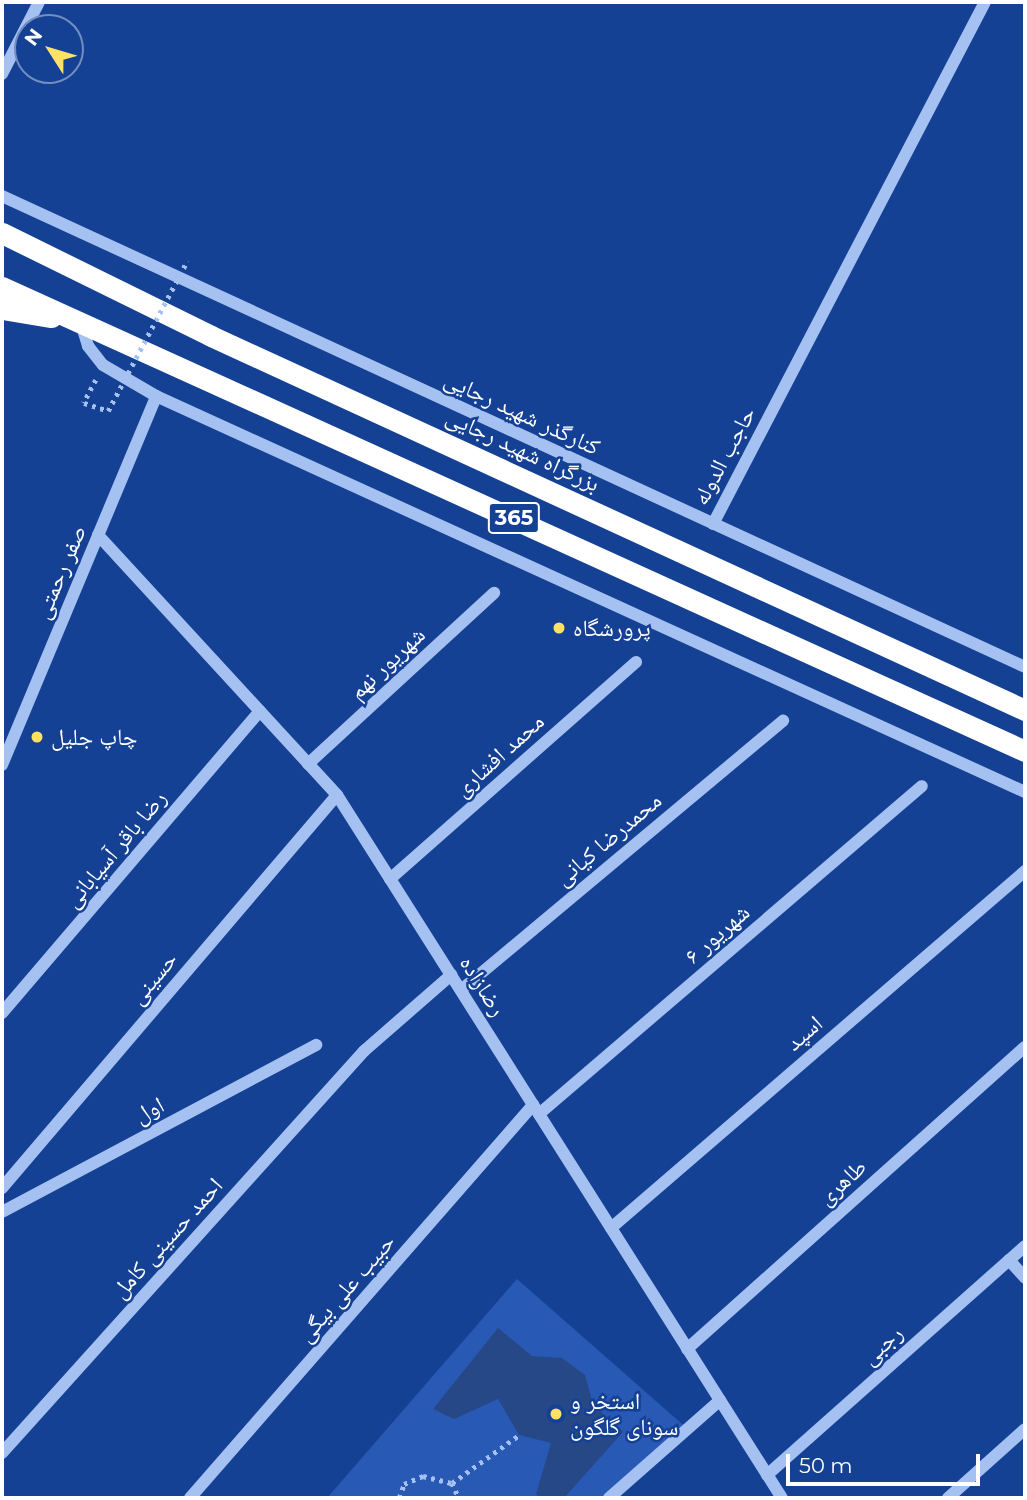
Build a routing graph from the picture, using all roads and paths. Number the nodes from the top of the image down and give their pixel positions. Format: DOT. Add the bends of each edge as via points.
graph roads {
  1 [pos="39,2"];
  2 [pos="982,8"];
  3 [pos="2,74"];
  4 [pos="2,196"];
  5 [pos="2,233"];
  6 [pos="187,261"];
  7 [pos="2,287"];
  8 [pos="2,309"];
  9 [pos="80,322"];
  10 [pos="156,396"];
  11 [pos="84,403"];
  12 [pos="713,524"];
  13 [pos="98,535"];
  14 [pos="494,593"];
  15 [pos="636,662"];
  16 [pos="1025,667"];
  17 [pos="1025,710"];
  18 [pos="260,711"];
  19 [pos="783,721"];
  20 [pos="1025,751"];
  21 [pos="308,764"];
  22 [pos="2,765"];
  23 [pos="922,786"];
  24 [pos="1025,792"];
  25 [pos="337,795"];
  26 [pos="1025,871"];
  27 [pos="390,879"];
  28 [pos="451,975"];
  29 [pos="461,990"];
  30 [pos="2,1013"];
  31 [pos="317,1045"];
  32 [pos="1025,1047"];
  33 [pos="536,1110"];
  34 [pos="2,1188"];
  35 [pos="2,1212"];
  36 [pos="611,1228"];
  37 [pos="1025,1246"];
  38 [pos="1009,1260"];
  39 [pos="1025,1278"];
  40 [pos="687,1349"];
  41 [pos="720,1400"];
  42 [pos="1025,1429"];
  43 [pos="519,1435"];
  44 [pos="2,1453"];
  45 [pos="767,1475"];
  46 [pos="452,1483"];
  47 [pos="190,1498"];
  48 [pos="399,1498"];
  49 [pos="459,1498"];
  50 [pos="609,1498"];
  51 [pos="782,1498"];
  52 [pos="948,1498"];
  1 -- 3 [label="street"];
  2 -- 12 [label="street, حاجب الدوله"];
  4 -- 12 [label="street, کنارگذر شهید رجایی"];
  5 -- 17 [label="highway, بزرگراه شهید رجایی / 365" via="211,336"];
  6 -- 11 [label="path, bridge" via="108,411"];
  7 -- 9 [label="highway, 365"];
  8 -- 9 [label="highway"];
  9 -- 10 [label="street" via="88,346 103,365"];
  9 -- 20 [label="highway, 365"];
  10 -- 13 [label="street, صفر رحمتی"];
  10 -- 24 [label="street"];
  12 -- 16 [label="street, کنارگذر شهید رجایی"];
  13 -- 18 [label="street, رضازاده"];
  13 -- 22 [label="street, صفر رحمتی"];
  14 -- 21 [label="street, شهریور نهم"];
  15 -- 27 [label="street, محمد افشاری"];
  18 -- 21 [label="street, رضازاده"];
  18 -- 30 [label="street, رضا باقر آسیابانی"];
  19 -- 29 [label="street, محمدرضا کیانی"];
  21 -- 25 [label="street, رضازاده"];
  23 -- 33 [label="street, شهریور ۶"];
  25 -- 27 [label="street, رضازاده"];
  25 -- 34 [label="street, حسینی"];
  26 -- 36 [label="street, اسپد"];
  27 -- 28 [label="street, رضازاده"];
  28 -- 29 [label="street, رضازاده"];
  28 -- 44 [label="street, احمد حسینی کامل" via="364,1051"];
  29 -- 33 [label="street, رضازاده"];
  31 -- 35 [label="street, اول"];
  32 -- 40 [label="street, طاهری"];
  33 -- 36 [label="street, رضازاده"];
  33 -- 47 [label="street, حبیب علی بیگی"];
  36 -- 40 [label="street, رضازاده"];
  37 -- 38 [label="street, رجبی"];
  38 -- 39 [label="street"];
  38 -- 45 [label="street, رجبی"];
  40 -- 41 [label="street, رضازاده"];
  41 -- 45 [label="street, رضازاده"];
  41 -- 50 [label="street"];
  42 -- 52 [label="street"];
  43 -- 46 [label="path"];
  45 -- 51 [label="street, رضازاده"];
  46 -- 48 [label="path" via="423,1476 404,1484"];
  46 -- 49 [label="path"];
}
